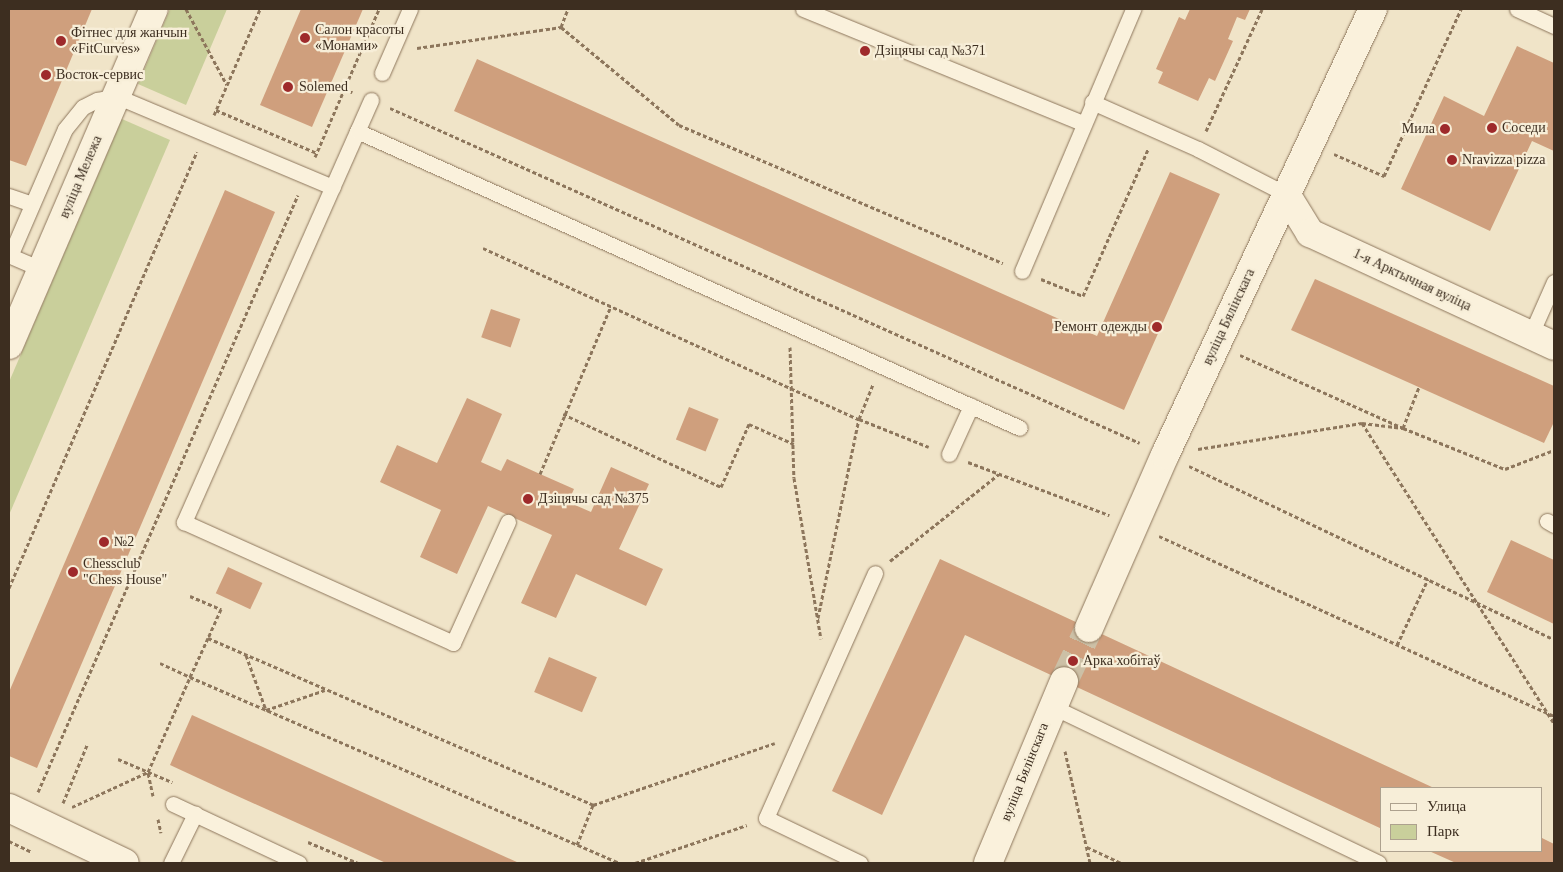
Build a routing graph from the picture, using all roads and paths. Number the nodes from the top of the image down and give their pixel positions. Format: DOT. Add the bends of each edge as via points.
graph roads {
  1 [pos="154,9"];
  2 [pos="186,9"];
  3 [pos="260,9"];
  4 [pos="379,9"];
  5 [pos="410,9"];
  6 [pos="568,9"];
  7 [pos="802,9"];
  8 [pos="1133,9"];
  9 [pos="1262,9"];
  10 [pos="1374,9"];
  11 [pos="1461,9"];
  12 [pos="1517,9"];
  13 [pos="1554,26"];
  14 [pos="561,28"];
  15 [pos="391,52"];
  16 [pos="382,74"];
  17 [pos="227,86"];
  18 [pos="116,96"];
  19 [pos="371,100"];
  20 [pos="1092,102"];
  21 [pos="216,110"];
  22 [pos="1082,124"];
  23 [pos="357,131"];
  24 [pos="205,134"];
  25 [pos="1198,149"];
  26 [pos="1158,151"];
  27 [pos="317,152"];
  28 [pos="1331,153"];
  29 [pos="307,176"];
  30 [pos="333,187"];
  31 [pos="1286,194"];
  32 [pos="9,196"];
  33 [pos="32,204"];
  34 [pos="483,248"];
  35 [pos="10,256"];
  36 [pos="41,269"];
  37 [pos="1022,271"];
  38 [pos="1554,282"];
  39 [pos="611,306"];
  40 [pos="788,324"];
  41 [pos="1542,340"];
  42 [pos="9,344"];
  43 [pos="1216,345"];
  44 [pos="880,367"];
  45 [pos="1419,387"];
  46 [pos="793,389"];
  47 [pos="971,406"];
  48 [pos="563,414"];
  49 [pos="859,418"];
  50 [pos="1362,423"];
  51 [pos="1020,428"];
  52 [pos="1403,428"];
  53 [pos="794,444"];
  54 [pos="1554,450"];
  55 [pos="949,454"];
  56 [pos="1165,454"];
  57 [pos="540,474"];
  58 [pos="999,474"];
  59 [pos="508,522"];
  60 [pos="1134,524"];
  61 [pos="875,573"];
  62 [pos="1428,579"];
  63 [pos="9,588"];
  64 [pos="190,596"];
  65 [pos="1477,602"];
  66 [pos="818,620"];
  67 [pos="1089,628"];
  68 [pos="208,638"];
  69 [pos="1554,639"];
  70 [pos="1397,645"];
  71 [pos="246,655"];
  72 [pos="160,663"];
  73 [pos="190,677"];
  74 [pos="829,680"];
  75 [pos="1064,681"];
  76 [pos="326,690"];
  77 [pos="1051,706"];
  78 [pos="266,710"];
  79 [pos="1548,712"];
  80 [pos="1554,716"];
  81 [pos="1554,723"];
  82 [pos="805,734"];
  83 [pos="88,745"];
  84 [pos="1064,745"];
  85 [pos="118,759"];
  86 [pos="148,772"];
  87 [pos="38,792"];
  88 [pos="173,804"];
  89 [pos="62,805"];
  90 [pos="594,805"];
  91 [pos="9,808"];
  92 [pos="68,809"];
  93 [pos="196,814"];
  94 [pos="766,818"];
  95 [pos="577,845"];
  96 [pos="1087,847"];
  97 [pos="110,860"];
  98 [pos="171,863"];
  99 [pos="299,863"];
  100 [pos="620,863"];
  101 [pos="635,863"];
  102 [pos="860,863"];
  103 [pos="988,863"];
  104 [pos="1090,863"];
  105 [pos="1122,863"];
  106 [pos="1378,863"];
  1 -- 18 [label="street, вуліца Мележа"];
  2 -- 17 [label="path"];
  3 -- 17 [label="path"];
  4 -- 27 [label="path"];
  5 -- 15 [label="lane"];
  6 -- 14 [label="path"];
  7 -- 22 [label="lane"];
  8 -- 20 [label="lane"];
  9 -- 25 [label="path"];
  10 -- 31 [label="street, вуліца Бялінскага"];
  11 -- 28 [label="path" via="1384,176"];
  12 -- 13 [label="lane"];
  14 -- 15 [label="path"];
  14 -- 37 [label="path" via="679,125"];
  15 -- 16 [label="lane"];
  17 -- 21 [label="path"];
  18 -- 24 [label="lane"];
  18 -- 33 [label="lane" via="82,107 73,116"];
  18 -- 36 [label="street, вуліца Мележа"];
  19 -- 23 [label="lane"];
  19 -- 56 [label="path"];
  20 -- 22 [label="lane"];
  20 -- 25 [label="lane"];
  21 -- 24 [label="path"];
  21 -- 27 [label="path"];
  22 -- 37 [label="lane"];
  23 -- 30 [label="lane"];
  23 -- 40 [label="lane"];
  24 -- 29 [label="lane"];
  24 -- 63 [label="path"];
  25 -- 31 [label="lane"];
  26 -- 37 [label="path" via="1149,147 1083,296"];
  27 -- 29 [label="path"];
  29 -- 30 [label="lane"];
  29 -- 87 [label="path"];
  30 -- 59 [label="lane" via="184,522 453,643"];
  31 -- 41 [label="street, 1-я Арктычная вуліца" via="1310,233"];
  31 -- 43 [label="street, вуліца Бялінскага"];
  32 -- 33 [label="lane"];
  33 -- 35 [label="lane"];
  34 -- 39 [label="path"];
  35 -- 36 [label="lane"];
  36 -- 42 [label="street, вуліца Мележа"];
  38 -- 41 [label="lane"];
  39 -- 46 [label="path"];
  39 -- 48 [label="path"];
  40 -- 44 [label="lane"];
  40 -- 46 [label="path"];
  43 -- 52 [label="path"];
  43 -- 56 [label="street, вуліца Бялінскага"];
  44 -- 47 [label="lane"];
  44 -- 49 [label="path"];
  45 -- 52 [label="path"];
  46 -- 49 [label="path"];
  46 -- 53 [label="path"];
  47 -- 51 [label="lane"];
  47 -- 55 [label="lane"];
  48 -- 53 [label="path" via="721,486 748,424"];
  48 -- 57 [label="path"];
  49 -- 55 [label="path"];
  49 -- 66 [label="path"];
  50 -- 52 [label="path"];
  50 -- 56 [label="path"];
  50 -- 65 [label="path"];
  52 -- 54 [label="path" via="1505,468"];
  53 -- 66 [label="path" via="794,478"];
  55 -- 58 [label="path"];
  56 -- 60 [label="street, вуліца Бялінскага"];
  56 -- 62 [label="path"];
  58 -- 60 [label="path"];
  58 -- 61 [label="path"];
  60 -- 67 [label="street, вуліца Бялінскага"];
  60 -- 70 [label="path"];
  61 -- 74 [label="lane"];
  62 -- 65 [label="path"];
  62 -- 70 [label="path"];
  64 -- 68 [label="path" via="221,609"];
  65 -- 69 [label="path"];
  65 -- 79 [label="path"];
  66 -- 74 [label="path"];
  68 -- 71 [label="path"];
  68 -- 73 [label="path"];
  70 -- 79 [label="path"];
  71 -- 76 [label="path"];
  71 -- 78 [label="path"];
  72 -- 73 [label="path"];
  73 -- 78 [label="path"];
  73 -- 86 [label="path"];
  74 -- 82 [label="lane"];
  75 -- 77 [label="street, вуліца Бялінскага"];
  76 -- 78 [label="path"];
  76 -- 90 [label="path"];
  77 -- 103 [label="street, вуліца Бялінскага"];
  77 -- 106 [label="lane"];
  78 -- 95 [label="path"];
  79 -- 80 [label="path"];
  79 -- 81 [label="path"];
  82 -- 90 [label="path"];
  82 -- 94 [label="lane"];
  83 -- 89 [label="path"];
  84 -- 96 [label="path"];
  85 -- 86 [label="path"];
  86 -- 92 [label="path"];
  88 -- 93 [label="lane"];
  90 -- 95 [label="path"];
  91 -- 97 [label="street"];
  93 -- 98 [label="lane"];
  93 -- 99 [label="lane"];
  94 -- 101 [label="path"];
  94 -- 102 [label="lane"];
  95 -- 100 [label="path"];
  96 -- 104 [label="path"];
  96 -- 105 [label="path"];
}
